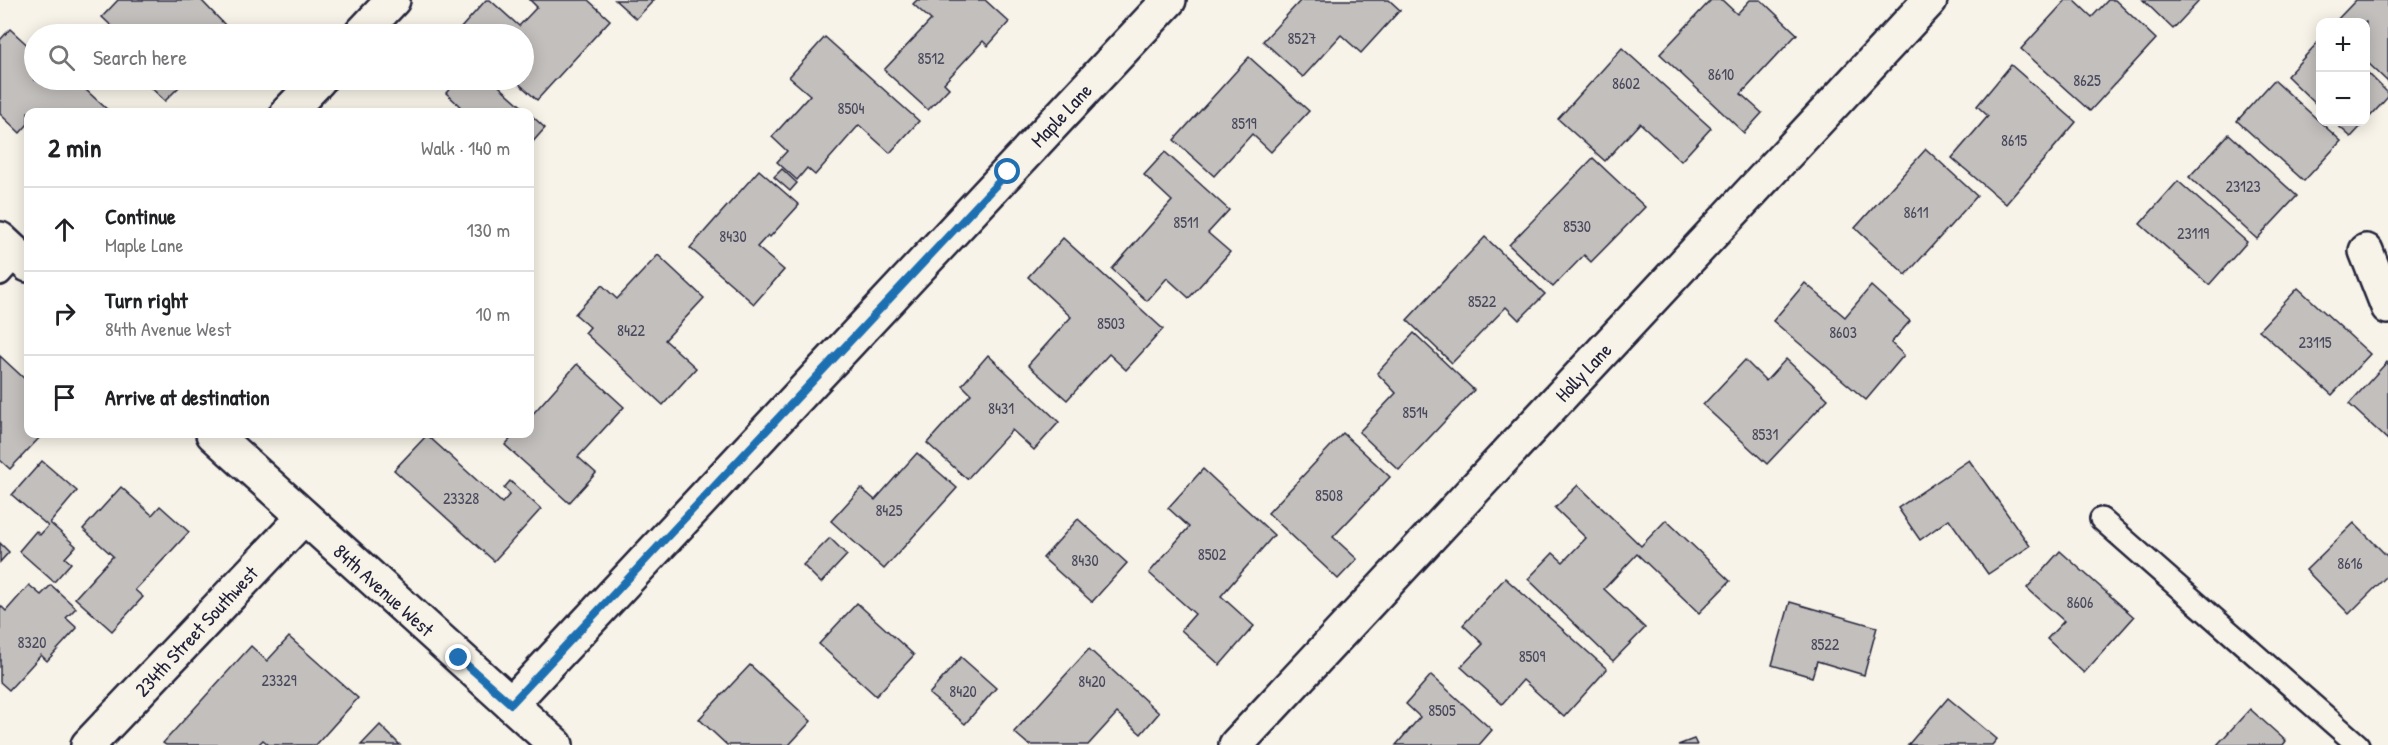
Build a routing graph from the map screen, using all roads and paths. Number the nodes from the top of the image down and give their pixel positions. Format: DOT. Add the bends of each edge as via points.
graph roads {
  1 [pos="393,0"];
  2 [pos="1169,0"];
  3 [pos="1930,0"];
  4 [pos="370,24"];
  5 [pos="309,90"];
  6 [pos="292,108"];
  7 [pos="2366,251"];
  8 [pos="2388,307"];
  9 [pos="217,438"];
  10 [pos="304,517"];
  11 [pos="2101,519"];
  12 [pos="511,704"];
  13 [pos="88,745"];
  14 [pos="556,745"];
  15 [pos="1236,745"];
  16 [pos="2358,745"];
  1 -- 4 [label="street"];
  2 -- 12 [label="street, Maple Lane"];
  3 -- 15 [label="street, Holly Lane"];
  5 -- 6 [label="street"];
  7 -- 8 [label="street"];
  9 -- 10 [label="street, 84th Avenue West"];
  10 -- 12 [label="street, 84th Avenue West"];
  10 -- 13 [label="street, 234th Street Southwest"];
  11 -- 16 [label="lane"];
  12 -- 14 [label="street, 84th Avenue West"];
}
